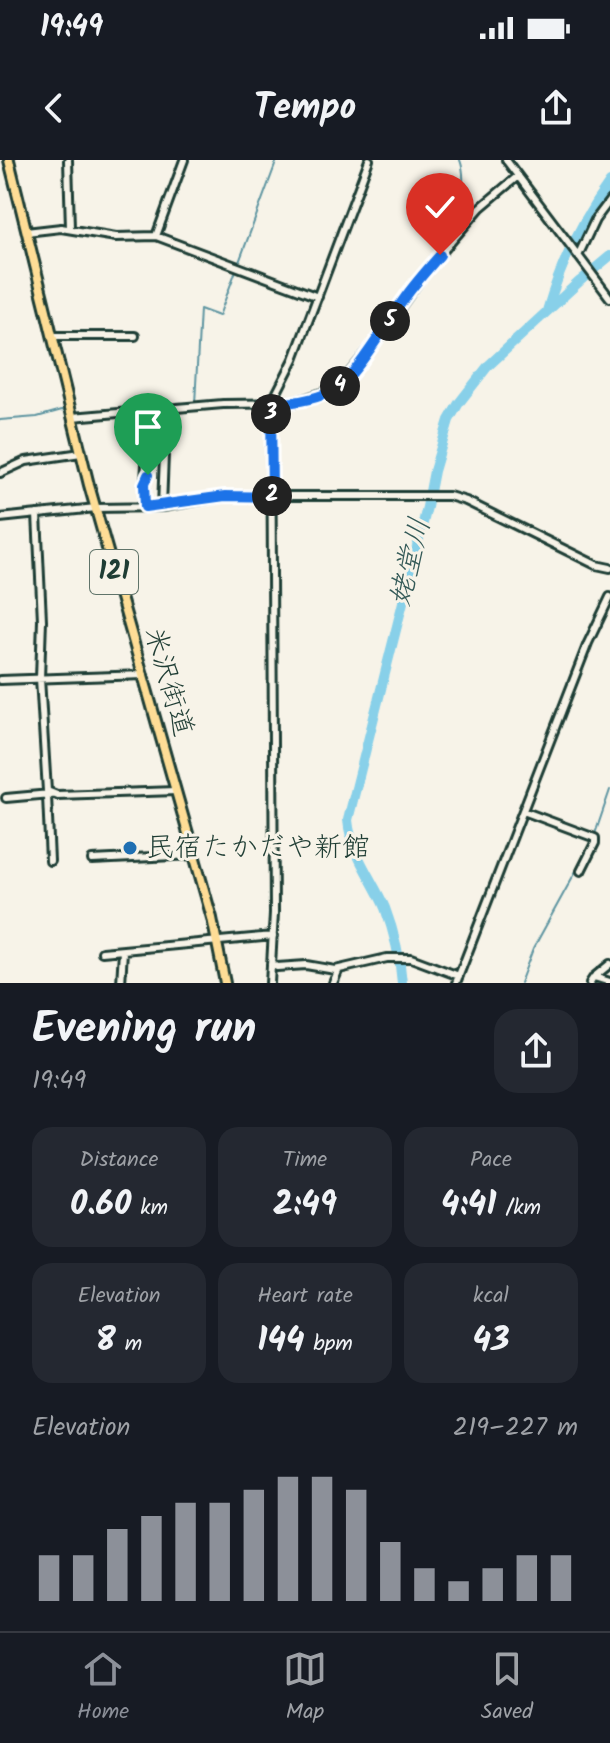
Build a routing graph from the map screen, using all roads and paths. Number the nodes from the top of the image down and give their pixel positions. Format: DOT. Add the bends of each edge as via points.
graph roads {
  1 [pos="9,160"];
  2 [pos="68,160"];
  3 [pos="184,160"];
  4 [pos="369,160"];
  5 [pos="506,160"];
  6 [pos="518,176"];
  7 [pos="610,200"];
  8 [pos="70,228"];
  9 [pos="26,232"];
  10 [pos="156,236"];
  11 [pos="579,257"];
  12 [pos="318,297"];
  13 [pos="610,298"];
  14 [pos="52,336"];
  15 [pos="135,336"];
  16 [pos="271,404"];
  17 [pos="161,410"];
  18 [pos="72,417"];
  19 [pos="146,437"];
  20 [pos="81,453"];
  21 [pos="0,473"];
  22 [pos="272,497"];
  23 [pos="145,507"];
  24 [pos="162,507"];
  25 [pos="96,508"];
  26 [pos="37,514"];
  27 [pos="0,518"];
  28 [pos="610,568"];
  29 [pos="610,597"];
  30 [pos="144,675"];
  31 [pos="40,678"];
  32 [pos="0,680"];
  33 [pos="176,791"];
  34 [pos="49,795"];
  35 [pos="6,798"];
  36 [pos="523,811"];
  37 [pos="194,855"];
  38 [pos="92,860"];
  39 [pos="50,861"];
  40 [pos="581,871"];
  41 [pos="273,936"];
  42 [pos="218,941"];
  43 [pos="123,951"];
  44 [pos="102,952"];
  45 [pos="271,964"];
  46 [pos="610,964"];
  47 [pos="339,969"];
  48 [pos="457,979"];
  49 [pos="592,980"];
  50 [pos="610,982"];
  51 [pos="121,983"];
  52 [pos="225,983"];
  53 [pos="270,983"];
  54 [pos="333,983"];
  1 -- 9 [label="highway, 米沢街道 / 121"];
  2 -- 8 [label="street"];
  3 -- 10 [label="street"];
  4 -- 12 [label="street"];
  5 -- 6 [label="street"];
  6 -- 11 [label="street"];
  6 -- 16 [label="street" via="480,208 426,271 341,384 298,402"];
  7 -- 11 [label="street"];
  9 -- 10 [label="street" via="61,228 116,237"];
  9 -- 14 [label="highway, 米沢街道 / 121"];
  10 -- 12 [label="street"];
  11 -- 13 [label="street"];
  12 -- 16 [label="street"];
  14 -- 15 [label="street"];
  14 -- 18 [label="highway, 米沢街道 / 121"];
  16 -- 17 [label="street"];
  16 -- 22 [label="street"];
  17 -- 18 [label="street"];
  17 -- 24 [label="street"];
  18 -- 20 [label="highway, 米沢街道 / 121"];
  19 -- 23 [label="street"];
  20 -- 21 [label="street" via="26,461"];
  20 -- 25 [label="highway, 米沢街道 / 121"];
  22 -- 24 [label="street" via="225,496"];
  22 -- 28 [label="street" via="458,498"];
  22 -- 41 [label="street"];
  23 -- 24 [label="street"];
  23 -- 25 [label="street"];
  25 -- 26 [label="street"];
  25 -- 30 [label="highway, 米沢街道 / 121"];
  26 -- 27 [label="street"];
  26 -- 31 [label="street"];
  29 -- 36 [label="street"];
  30 -- 31 [label="street"];
  30 -- 33 [label="highway, 米沢街道 / 121"];
  31 -- 32 [label="street"];
  31 -- 34 [label="street"];
  33 -- 34 [label="street"];
  33 -- 37 [label="highway, 米沢街道 / 121"];
  34 -- 35 [label="street"];
  34 -- 39 [label="street"];
  36 -- 40 [label="street" via="595,838"];
  36 -- 48 [label="street"];
  37 -- 38 [label="street"];
  37 -- 42 [label="highway, 米沢街道 / 121"];
  41 -- 42 [label="street"];
  41 -- 45 [label="street"];
  42 -- 43 [label="street"];
  42 -- 52 [label="highway, 米沢街道 / 121"];
  43 -- 44 [label="street"];
  43 -- 51 [label="street"];
  45 -- 47 [label="street"];
  45 -- 53 [label="street"];
  46 -- 49 [label="street"];
  47 -- 48 [label="street" via="411,958"];
  47 -- 54 [label="street"];
  49 -- 50 [label="street"];
}
